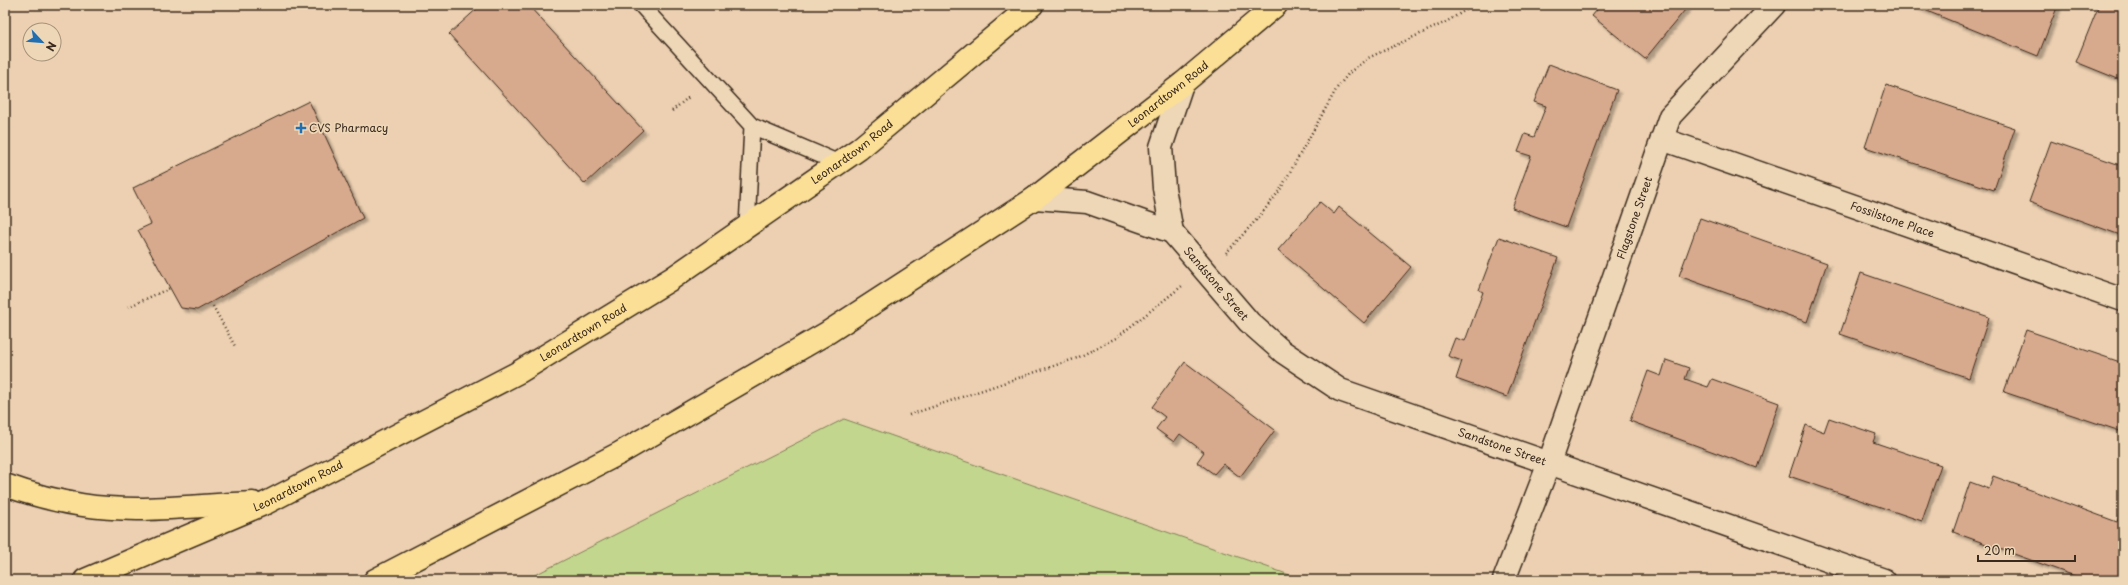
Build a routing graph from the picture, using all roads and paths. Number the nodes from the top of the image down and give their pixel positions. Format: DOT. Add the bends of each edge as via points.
graph roads {
  1 [pos="641,5"];
  2 [pos="1032,5"];
  3 [pos="1276,5"];
  4 [pos="1774,5"];
  5 [pos="1182,84"];
  6 [pos="752,126"];
  7 [pos="1662,139"];
  8 [pos="839,163"];
  9 [pos="1035,198"];
  10 [pos="747,227"];
  11 [pos="1172,232"];
  12 [pos="170,288"];
  13 [pos="2123,300"];
  14 [pos="213,306"];
  15 [pos="128,307"];
  16 [pos="236,348"];
  17 [pos="1549,463"];
  18 [pos="5,485"];
  19 [pos="266,503"];
  20 [pos="85,580"];
  21 [pos="375,580"];
  22 [pos="1504,580"];
  23 [pos="1884,580"];
  1 -- 6 [label="lane"];
  2 -- 8 [label="highway, Leonardtown Road" via="956,70"];
  3 -- 5 [label="highway, Leonardtown Road"];
  4 -- 7 [label="street, Flagstone Street" via="1670,116"];
  5 -- 9 [label="highway, Leonardtown Road"];
  5 -- 11 [label="street" via="1161,147 1164,188"];
  6 -- 8 [label="lane"];
  6 -- 10 [label="lane"];
  7 -- 13 [label="street, Fossilstone Place"];
  7 -- 17 [label="street, Flagstone Street"];
  8 -- 10 [label="highway, Leonardtown Road"];
  9 -- 11 [label="street" via="1087,202"];
  9 -- 21 [label="highway, Leonardtown Road" via="827,333 620,453"];
  10 -- 19 [label="highway, Leonardtown Road" via="671,279 519,372"];
  11 -- 17 [label="street, Sandstone Street" via="1249,322 1283,352 1340,390"];
  12 -- 15 [label="path"];
  14 -- 16 [label="path"];
  17 -- 22 [label="street, Flagstone Street"];
  17 -- 23 [label="street, Sandstone Street"];
  18 -- 19 [label="highway" via="57,500 112,508"];
  19 -- 20 [label="highway, Leonardtown Road"];
}
